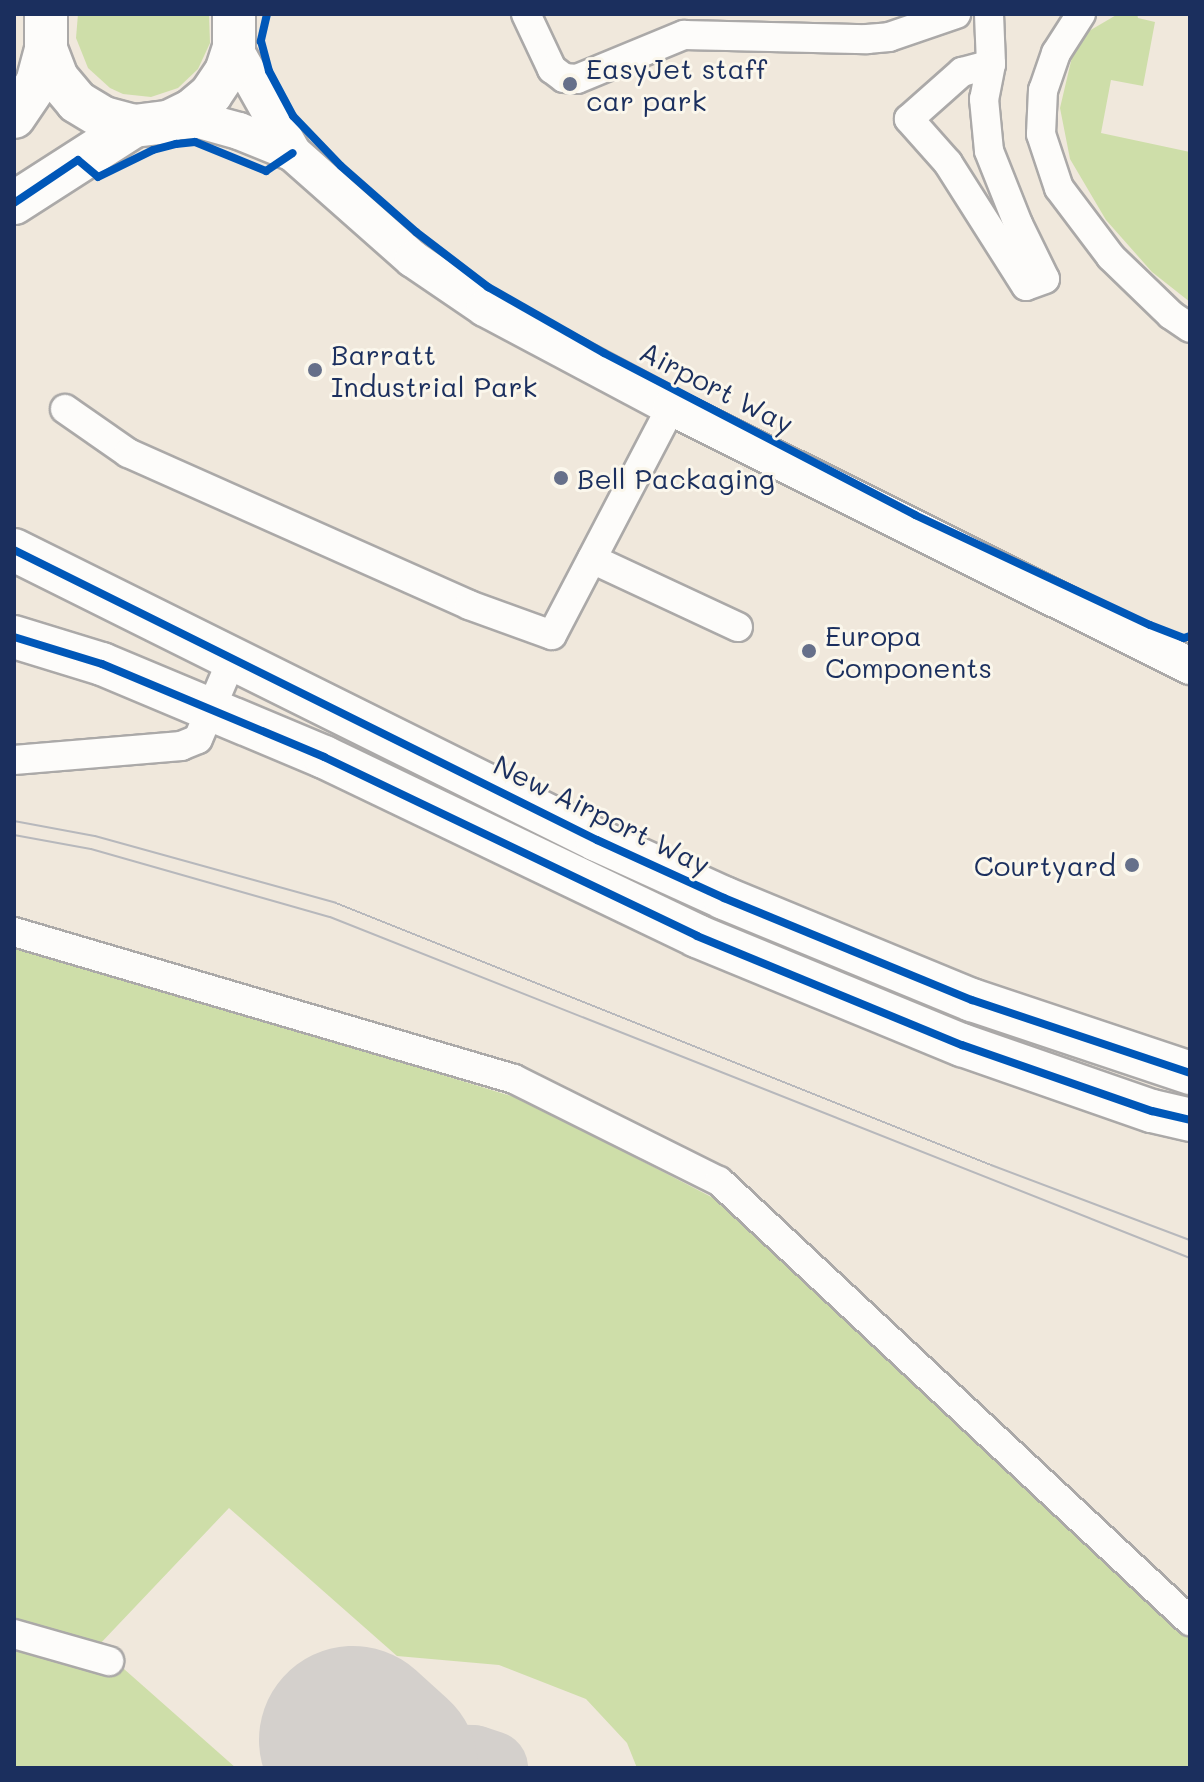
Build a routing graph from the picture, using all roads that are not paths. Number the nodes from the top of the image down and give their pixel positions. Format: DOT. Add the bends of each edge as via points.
graph roads {
  1 [pos="526,14"];
  2 [pos="956,14"];
  3 [pos="989,14"];
  4 [pos="1081,14"];
  5 [pos="46,23"];
  6 [pos="234,23"];
  7 [pos="991,64"];
  8 [pos="14,117"];
  9 [pos="151,124"];
  10 [pos="293,153"];
  11 [pos="14,203"];
  12 [pos="1190,328"];
  13 [pos="671,407"];
  14 [pos="65,409"];
  15 [pos="14,550"];
  16 [pos="592,559"];
  17 [pos="738,627"];
  18 [pos="14,637"];
  19 [pos="233,657"];
  20 [pos="1190,666"];
  21 [pos="209,711"];
  22 [pos="14,760"];
  23 [pos="14,932"];
  24 [pos="1190,1073"];
  25 [pos="1190,1120"];
  26 [pos="1190,1621"];
  27 [pos="14,1634"];
  28 [pos="109,1661"];
  1 -- 2 [label="lane" via="552,69 577,79 684,35 867,39 889,37"];
  3 -- 7 [label="lane"];
  4 -- 12 [label="lane" via="1056,53 1043,90 1041,134 1059,188 1111,257"];
  5 -- 8 [label="highway" via="37,83"];
  5 -- 9 [label="highway" via="57,78 77,102 104,118"];
  6 -- 9 [label="highway" via="226,72 211,94 191,111"];
  6 -- 10 [label="main road, Airport Way"];
  7 -- 7 [label="lane" via="984,99 989,151 1045,279 1026,286 948,163 909,119 962,72"];
  9 -- 10 [label="main road, Airport Way" via="199,120"];
  9 -- 11 [label="highway"];
  10 -- 13 [label="main road, Airport Way" via="413,259 473,300"];
  13 -- 16 [label="lane"];
  13 -- 20 [label="main road, Airport Way"];
  14 -- 16 [label="lane" via="128,453 469,605 552,635"];
  15 -- 19 [label="highway, New Airport Way"];
  16 -- 17 [label="lane"];
  18 -- 21 [label="highway" via="102,664"];
  19 -- 21 [label="lane"];
  19 -- 24 [label="highway, New Airport Way" via="724,898 972,1000"];
  21 -- 22 [label="lane" via="198,739 181,746"];
  21 -- 25 [label="highway" via="324,757 697,936 962,1045"];
  23 -- 26 [label="lane" via="514,1079 719,1181"];
  27 -- 28 [label="lane"];
}
